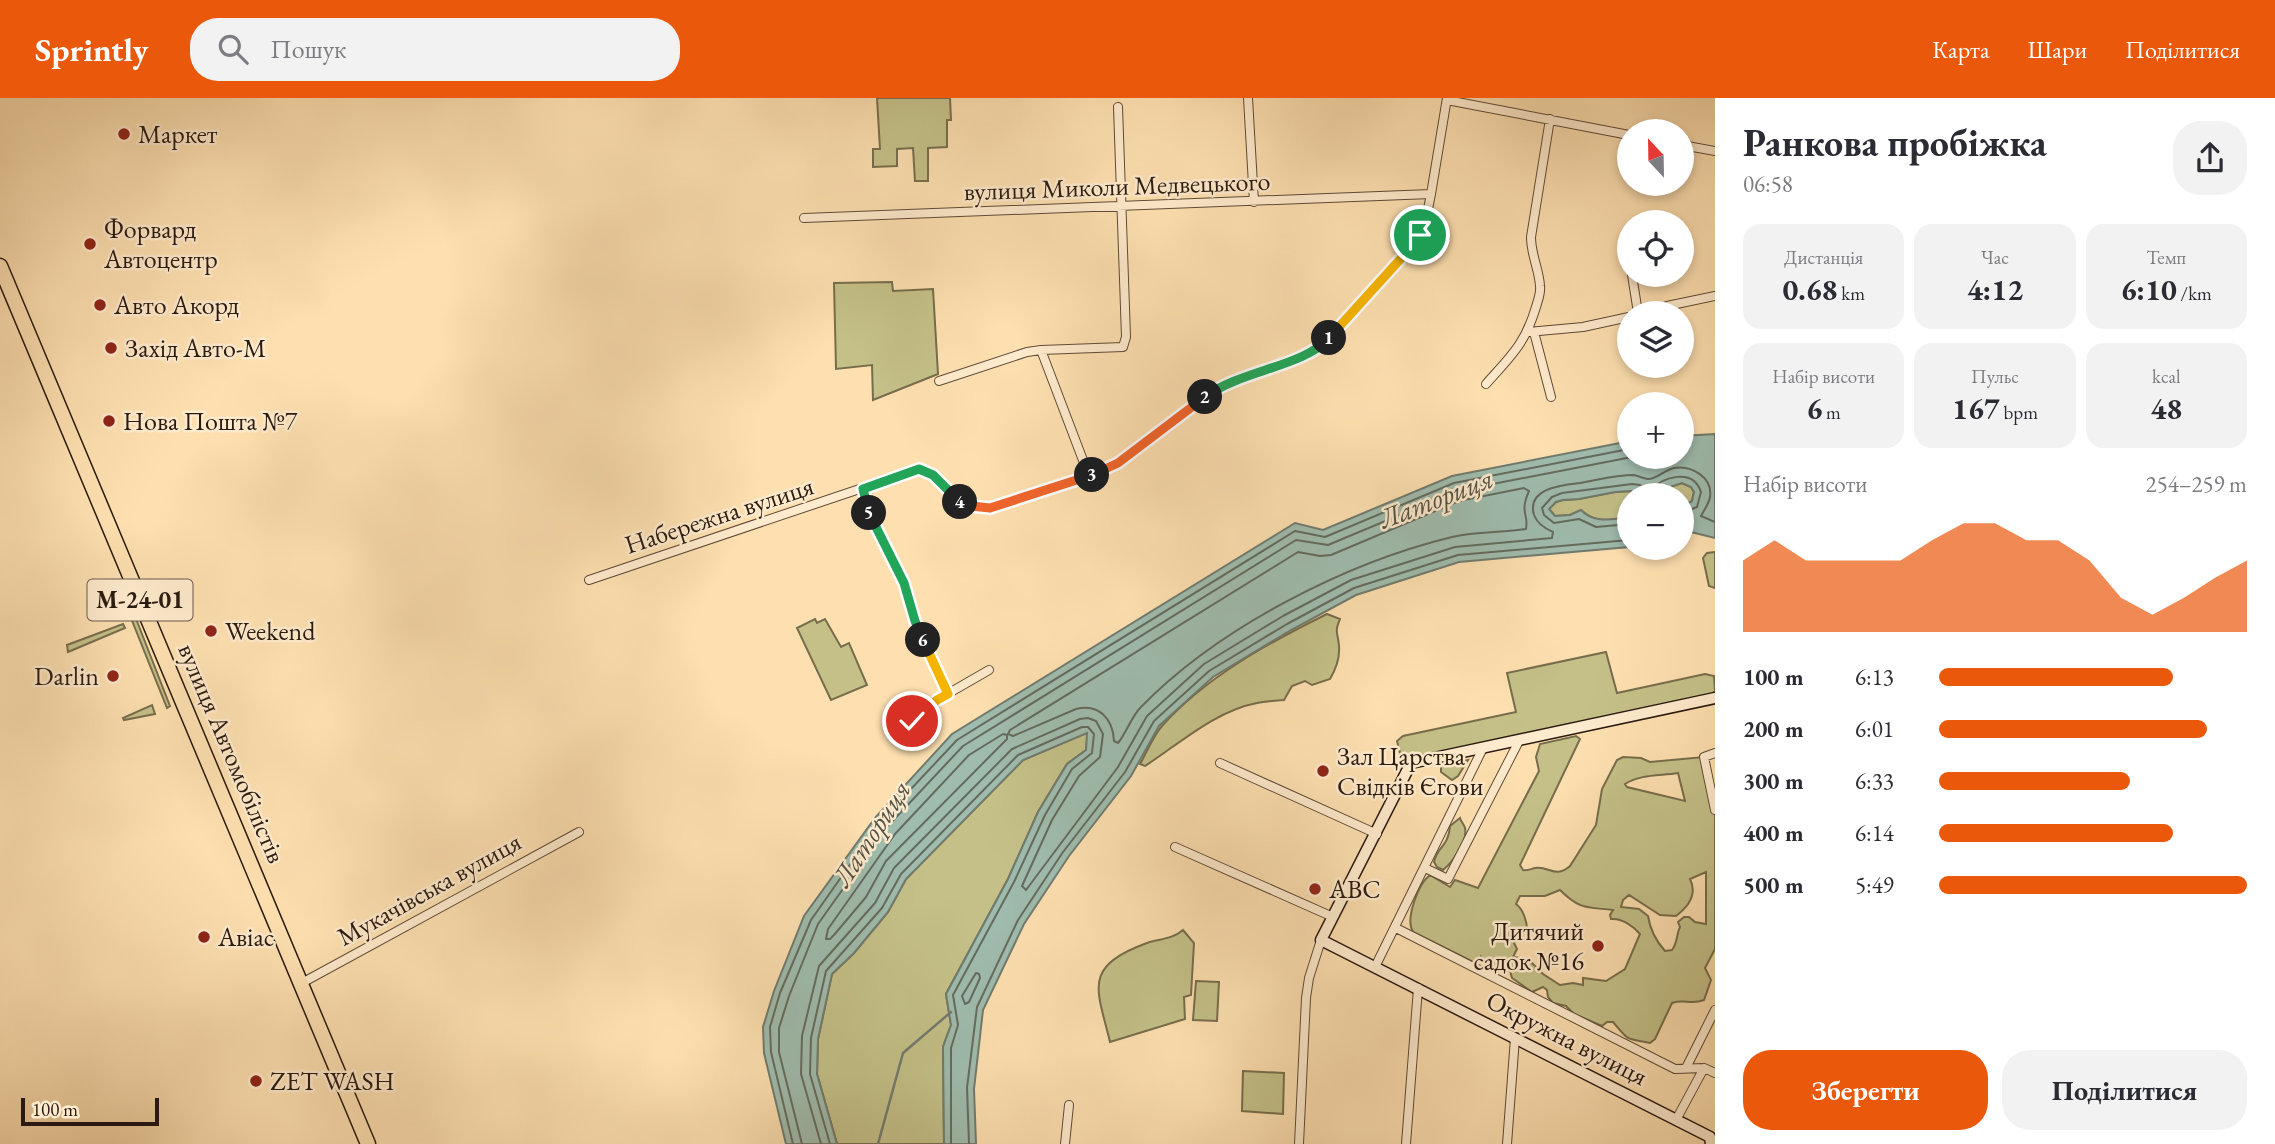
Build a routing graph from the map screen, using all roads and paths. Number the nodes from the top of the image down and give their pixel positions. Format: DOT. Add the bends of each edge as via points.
graph roads {
  1 [pos="1248,99"];
  2 [pos="1447,99"];
  3 [pos="1118,107"];
  4 [pos="1550,119"];
  5 [pos="1617,133"];
  6 [pos="1694,147"];
  7 [pos="1715,151"];
  8 [pos="1431,194"];
  9 [pos="1254,202"];
  10 [pos="1123,206"];
  11 [pos="804,218"];
  12 [pos="0,266"];
  13 [pos="1715,296"];
  14 [pos="1691,301"];
  15 [pos="1617,320"];
  16 [pos="1531,332"];
  17 [pos="1041,351"];
  18 [pos="939,381"];
  19 [pos="1486,384"];
  20 [pos="1551,397"];
  21 [pos="1089,476"];
  22 [pos="863,489"];
  23 [pos="589,580"];
  24 [pos="989,670"];
  25 [pos="948,694"];
  26 [pos="1715,698"];
  27 [pos="912,721"];
  28 [pos="1519,741"];
  29 [pos="1483,748"];
  30 [pos="1715,753"];
  31 [pos="1220,763"];
  32 [pos="1715,810"];
  33 [pos="579,832"];
  34 [pos="1377,834"];
  35 [pos="1175,847"];
  36 [pos="1425,868"];
  37 [pos="1333,917"];
  38 [pos="1395,929"];
  39 [pos="1321,940"];
  40 [pos="1375,967"];
  41 [pos="300,984"];
  42 [pos="1418,988"];
  43 [pos="1715,1010"];
  44 [pos="1515,1038"];
  45 [pos="1686,1068"];
  46 [pos="1704,1068"];
  47 [pos="1715,1073"];
  48 [pos="1069,1105"];
  49 [pos="1676,1120"];
  50 [pos="1712,1138"];
  51 [pos="368,1144"];
  52 [pos="1065,1144"];
  53 [pos="1299,1144"];
  54 [pos="1406,1144"];
  55 [pos="1507,1144"];
  1 -- 9 [label="street"];
  2 -- 4 [label="street"];
  2 -- 8 [label="street, Набережна вулиця"];
  3 -- 10 [label="street"];
  4 -- 5 [label="street"];
  4 -- 16 [label="street" via="1531,237 1541,293"];
  6 -- 7 [label="street"];
  8 -- 9 [label="street, вулиця Миколи Медвецького"];
  8 -- 21 [label="street, Набережна вулиця" via="1425,224 1414,244 1320,348 1226,384 1118,463"];
  9 -- 10 [label="street, вулиця Миколи Медвецького"];
  10 -- 11 [label="street, вулиця Миколи Медвецького"];
  10 -- 17 [label="street" via="1123,347"];
  12 -- 41 [label="highway, вулиця Автомобілістів / М-24-01"];
  13 -- 14 [label="street"];
  15 -- 16 [label="street"];
  16 -- 19 [label="street"];
  16 -- 20 [label="street"];
  17 -- 18 [label="street"];
  17 -- 21 [label="street"];
  21 -- 22 [label="street, Набережна вулиця" via="990,508 960,503 933,475 919,469"];
  22 -- 23 [label="street, Набережна вулиця"];
  22 -- 25 [label="street" via="874,526 904,583 915,621"];
  24 -- 25 [label="street"];
  25 -- 27 [label="street"];
  26 -- 28 [label="street"];
  28 -- 29 [label="street"];
  28 -- 36 [label="street" via="1448,879"];
  29 -- 34 [label="street" via="1411,763"];
  29 -- 36 [label="street"];
  30 -- 32 [label="street" via="1704,757"];
  31 -- 34 [label="street"];
  33 -- 41 [label="street, Мукачівська вулиця"];
  34 -- 37 [label="street"];
  35 -- 37 [label="street"];
  36 -- 38 [label="street"];
  37 -- 39 [label="street"];
  38 -- 40 [label="street"];
  38 -- 45 [label="street" via="1675,1069"];
  39 -- 40 [label="street, Окружна вулиця"];
  39 -- 53 [label="street" via="1308,978"];
  40 -- 42 [label="street, Окружна вулиця"];
  41 -- 51 [label="highway, вулиця Автомобілістів / М-24-01"];
  42 -- 44 [label="street, Окружна вулиця"];
  42 -- 54 [label="street"];
  43 -- 45 [label="street"];
  44 -- 49 [label="street, Окружна вулиця"];
  44 -- 55 [label="street"];
  45 -- 46 [label="street"];
  46 -- 47 [label="street"];
  46 -- 49 [label="street"];
  48 -- 52 [label="street"];
  49 -- 50 [label="street, Окружна вулиця"];
}
